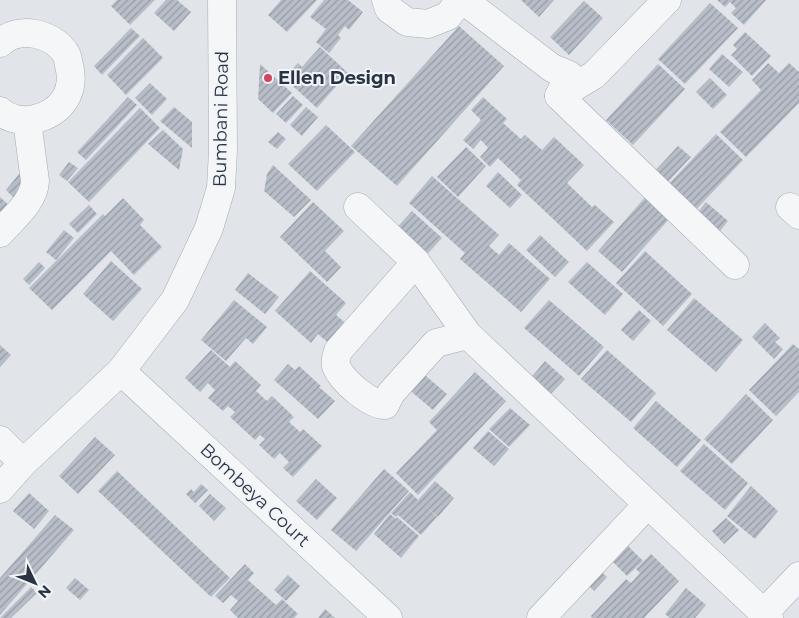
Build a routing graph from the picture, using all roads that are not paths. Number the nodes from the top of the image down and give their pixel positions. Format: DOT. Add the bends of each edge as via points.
graph roads {
  1 [pos="222,0"];
  2 [pos="386,0"];
  3 [pos="462,0"];
  4 [pos="667,0"];
  5 [pos="0,43"];
  6 [pos="559,96"];
  7 [pos="0,111"];
  8 [pos="26,122"];
  9 [pos="358,207"];
  10 [pos="0,233"];
  11 [pos="416,262"];
  12 [pos="735,265"];
  13 [pos="468,335"];
  14 [pos="121,371"];
  15 [pos="0,440"];
  16 [pos="23,464"];
  17 [pos="0,489"];
  18 [pos="647,505"];
  19 [pos="799,576"];
  20 [pos="767,615"];
  21 [pos="388,618"];
  22 [pos="541,618"];
  1 -- 14 [label="street, Bumbani Road" via="221,188 209,228 175,300"];
  2 -- 3 [label="street" via="389,9 406,22 428,24 448,16"];
  3 -- 6 [label="street" via="552,68 569,76"];
  4 -- 6 [label="street" via="594,75"];
  5 -- 8 [label="street" via="28,32 50,38 66,55 72,77 66,100 49,116"];
  6 -- 12 [label="street"];
  7 -- 8 [label="street"];
  8 -- 10 [label="street" via="34,190"];
  9 -- 11 [label="street"];
  11 -- 13 [label="street"];
  11 -- 13 [label="street" via="338,351 336,367 343,378 374,403 385,405 391,393 436,343"];
  13 -- 18 [label="street"];
  14 -- 16 [label="street, Bumbani Road"];
  14 -- 21 [label="street, Bombeya Court"];
  15 -- 16 [label="street"];
  16 -- 17 [label="street, Bumbani Road"];
  18 -- 20 [label="street"];
  18 -- 22 [label="street"];
  19 -- 20 [label="street"];
}
